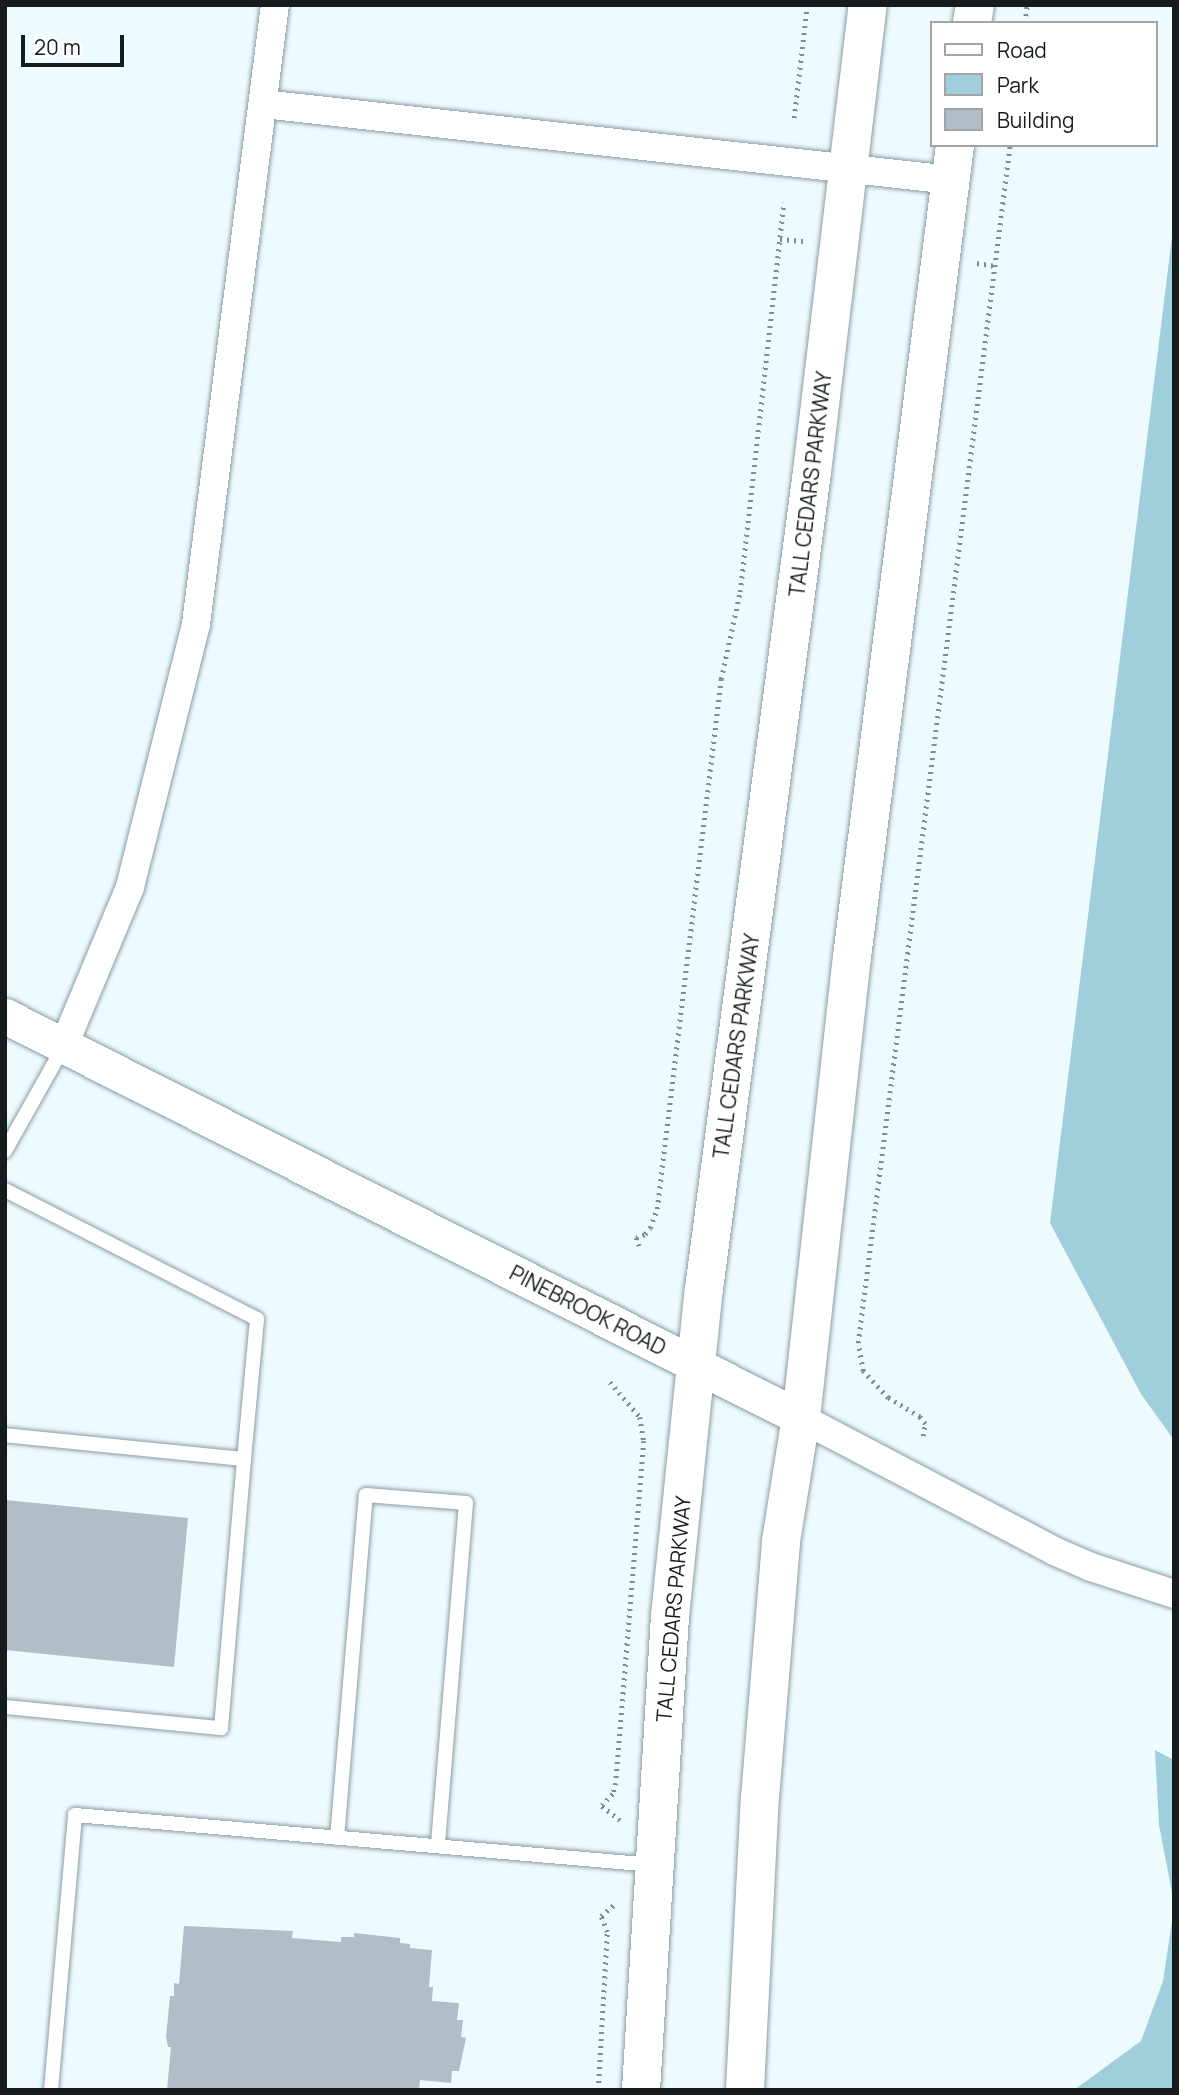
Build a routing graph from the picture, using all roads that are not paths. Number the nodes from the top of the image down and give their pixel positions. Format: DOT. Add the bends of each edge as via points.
graph roads {
  1 [pos="275,5"];
  2 [pos="868,5"];
  3 [pos="263,104"];
  4 [pos="953,162"];
  5 [pos="850,169"];
  6 [pos="5,1016"];
  7 [pos="64,1045"];
  8 [pos="5,1151"];
  9 [pos="5,1190"];
  10 [pos="697,1365"];
  11 [pos="801,1418"];
  12 [pos="5,1435"];
  13 [pos="244,1459"];
  14 [pos="1174,1594"];
  15 [pos="5,1707"];
  16 [pos="337,1838"];
  17 [pos="438,1846"];
  18 [pos="653,1866"];
  19 [pos="51,2090"];
  20 [pos="640,2090"];
  21 [pos="745,2090"];
  1 -- 3 [label="street"];
  2 -- 5 [label="main road, TALL CEDARS PARKWAY"];
  3 -- 5 [label="street"];
  3 -- 7 [label="street" via="196,624 130,887"];
  4 -- 5 [label="street"];
  4 -- 11 [label="main road" via="852,957"];
  5 -- 10 [label="main road, TALL CEDARS PARKWAY"];
  6 -- 7 [label="street, PINEBROOK ROAD"];
  7 -- 8 [label="lane"];
  7 -- 10 [label="street, PINEBROOK ROAD"];
  9 -- 13 [label="lane" via="257,1319"];
  10 -- 11 [label="street, PINEBROOK ROAD"];
  10 -- 18 [label="main road, TALL CEDARS PARKWAY" via="670,1616"];
  11 -- 14 [label="street, PINEBROOK ROAD" via="1055,1550 1132,1583"];
  11 -- 21 [label="main road" via="780,1554 760,1798"];
  12 -- 13 [label="lane"];
  13 -- 15 [label="lane" via="220,1728"];
  16 -- 17 [label="lane"];
  16 -- 17 [label="lane" via="366,1495 466,1503"];
  16 -- 19 [label="lane" via="75,1815"];
  17 -- 18 [label="lane"];
  18 -- 20 [label="main road, TALL CEDARS PARKWAY"];
}
